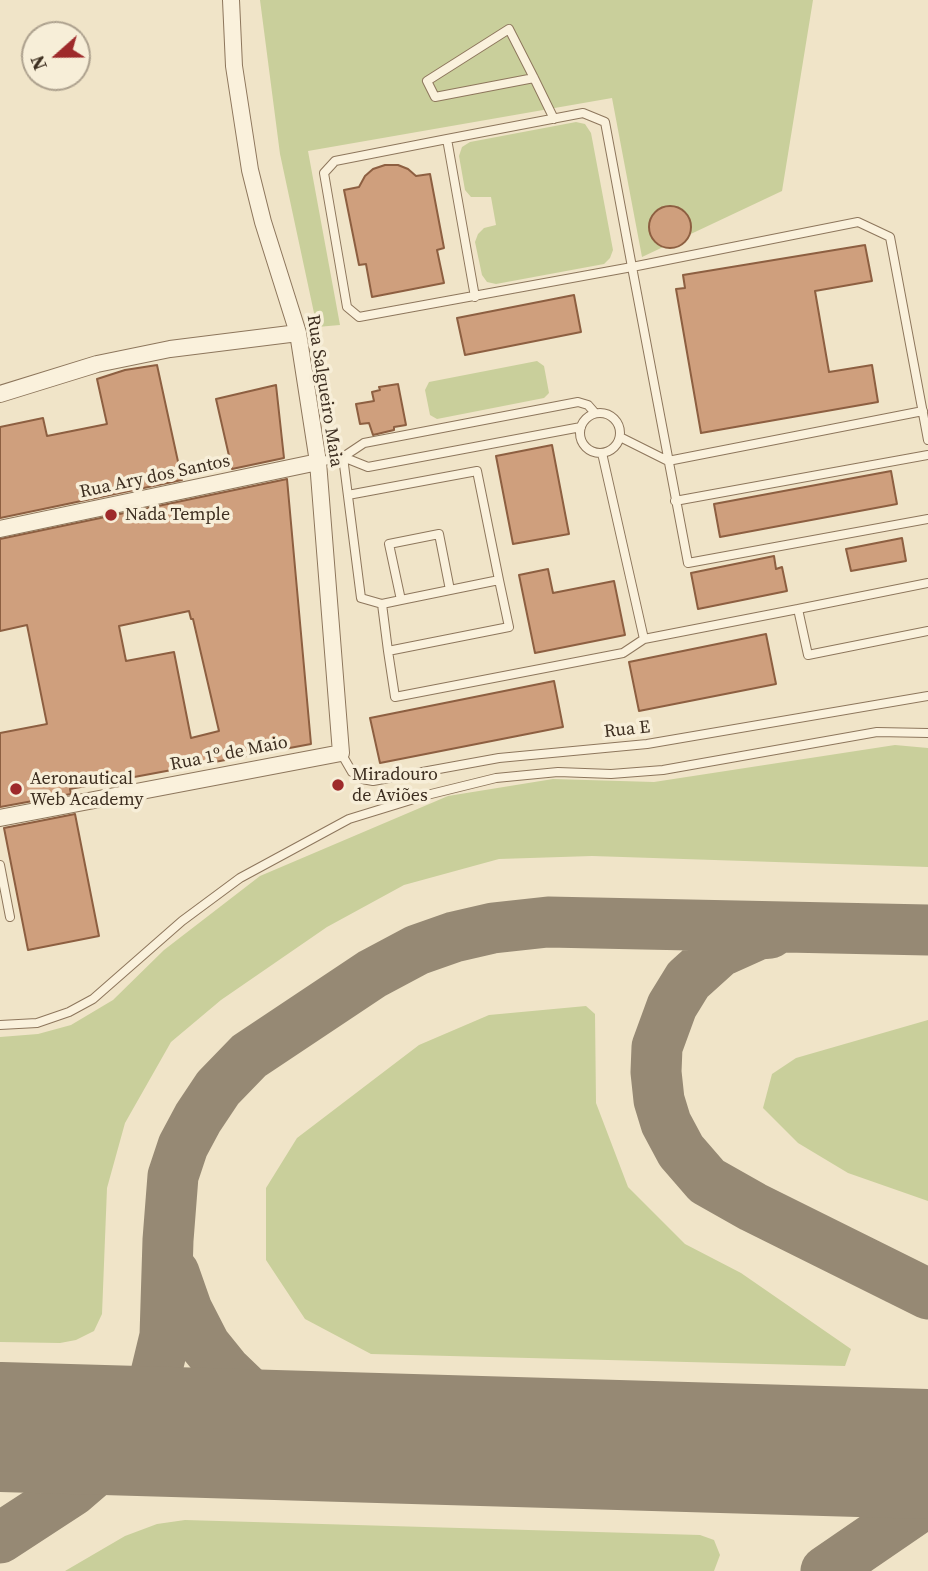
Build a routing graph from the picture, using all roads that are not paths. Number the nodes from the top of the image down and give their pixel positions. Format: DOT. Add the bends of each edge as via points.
graph roads {
  1 [pos="231,0"];
  2 [pos="534,78"];
  3 [pos="554,119"];
  4 [pos="447,139"];
  5 [pos="632,267"];
  6 [pos="475,297"];
  7 [pos="298,333"];
  8 [pos="0,394"];
  9 [pos="923,411"];
  10 [pos="595,413"];
  11 [pos="581,427"];
  12 [pos="620,437"];
  13 [pos="928,440"];
  14 [pos="602,453"];
  15 [pos="928,455"];
  16 [pos="343,457"];
  17 [pos="668,461"];
  18 [pos="318,462"];
  19 [pos="348,495"];
  20 [pos="675,501"];
  21 [pos="928,519"];
  22 [pos="0,529"];
  23 [pos="499,580"];
  24 [pos="928,583"];
  25 [pos="450,590"];
  26 [pos="401,600"];
  27 [pos="382,604"];
  28 [pos="799,609"];
  29 [pos="928,631"];
  30 [pos="644,639"];
  31 [pos="388,652"];
  32 [pos="928,696"];
  33 [pos="928,733"];
  34 [pos="341,753"];
  35 [pos="0,818"];
  36 [pos="0,865"];
  37 [pos="10,917"];
  38 [pos="0,1025"];
  1 -- 7 [label="street, Rua Salgueiro Maia" via="233,66 250,170"];
  2 -- 2 [label="lane" via="509,29 427,81 435,97"];
  2 -- 3 [label="lane"];
  3 -- 4 [label="lane"];
  3 -- 5 [label="lane" via="583,113 605,122"];
  4 -- 6 [label="lane"];
  4 -- 6 [label="lane" via="335,161 324,173 347,307 359,317"];
  5 -- 6 [label="lane"];
  5 -- 9 [label="lane" via="858,222 890,237"];
  5 -- 17 [label="lane"];
  7 -- 8 [label="street" via="170,349 97,364"];
  7 -- 18 [label="street, Rua Salgueiro Maia"];
  9 -- 13 [label="lane"];
  9 -- 17 [label="lane"];
  10 -- 11 [label="lane"];
  10 -- 12 [label="lane" via="617,421"];
  10 -- 16 [label="lane" via="578,402 363,443"];
  11 -- 14 [label="lane" via="583,443"];
  11 -- 16 [label="lane" via="368,467"];
  12 -- 14 [label="lane" via="615,447"];
  12 -- 17 [label="lane"];
  14 -- 30 [label="lane"];
  15 -- 20 [label="lane"];
  16 -- 18 [label="lane"];
  16 -- 19 [label="lane"];
  17 -- 20 [label="lane"];
  18 -- 22 [label="street, Rua Ary dos Santos"];
  18 -- 34 [label="street, Rua Salgueiro Maia"];
  19 -- 23 [label="lane" via="477,471"];
  19 -- 27 [label="lane" via="361,597"];
  20 -- 21 [label="lane" via="688,563"];
  23 -- 25 [label="lane"];
  23 -- 31 [label="lane" via="509,626"];
  24 -- 28 [label="lane"];
  25 -- 26 [label="lane"];
  25 -- 26 [label="lane" via="439,534 389,544"];
  26 -- 27 [label="lane"];
  27 -- 31 [label="lane"];
  28 -- 29 [label="lane" via="808,655"];
  28 -- 30 [label="lane"];
  30 -- 31 [label="lane" via="623,653 395,697"];
  32 -- 34 [label="lane, Rua E" via="647,744 499,758 373,781 352,772"];
  33 -- 38 [label="lane" via="877,732 663,770 496,778 349,819 240,877 93,999 37,1023"];
  34 -- 35 [label="street, Rua 1º de Maio"];
  36 -- 37 [label="lane"];
}
